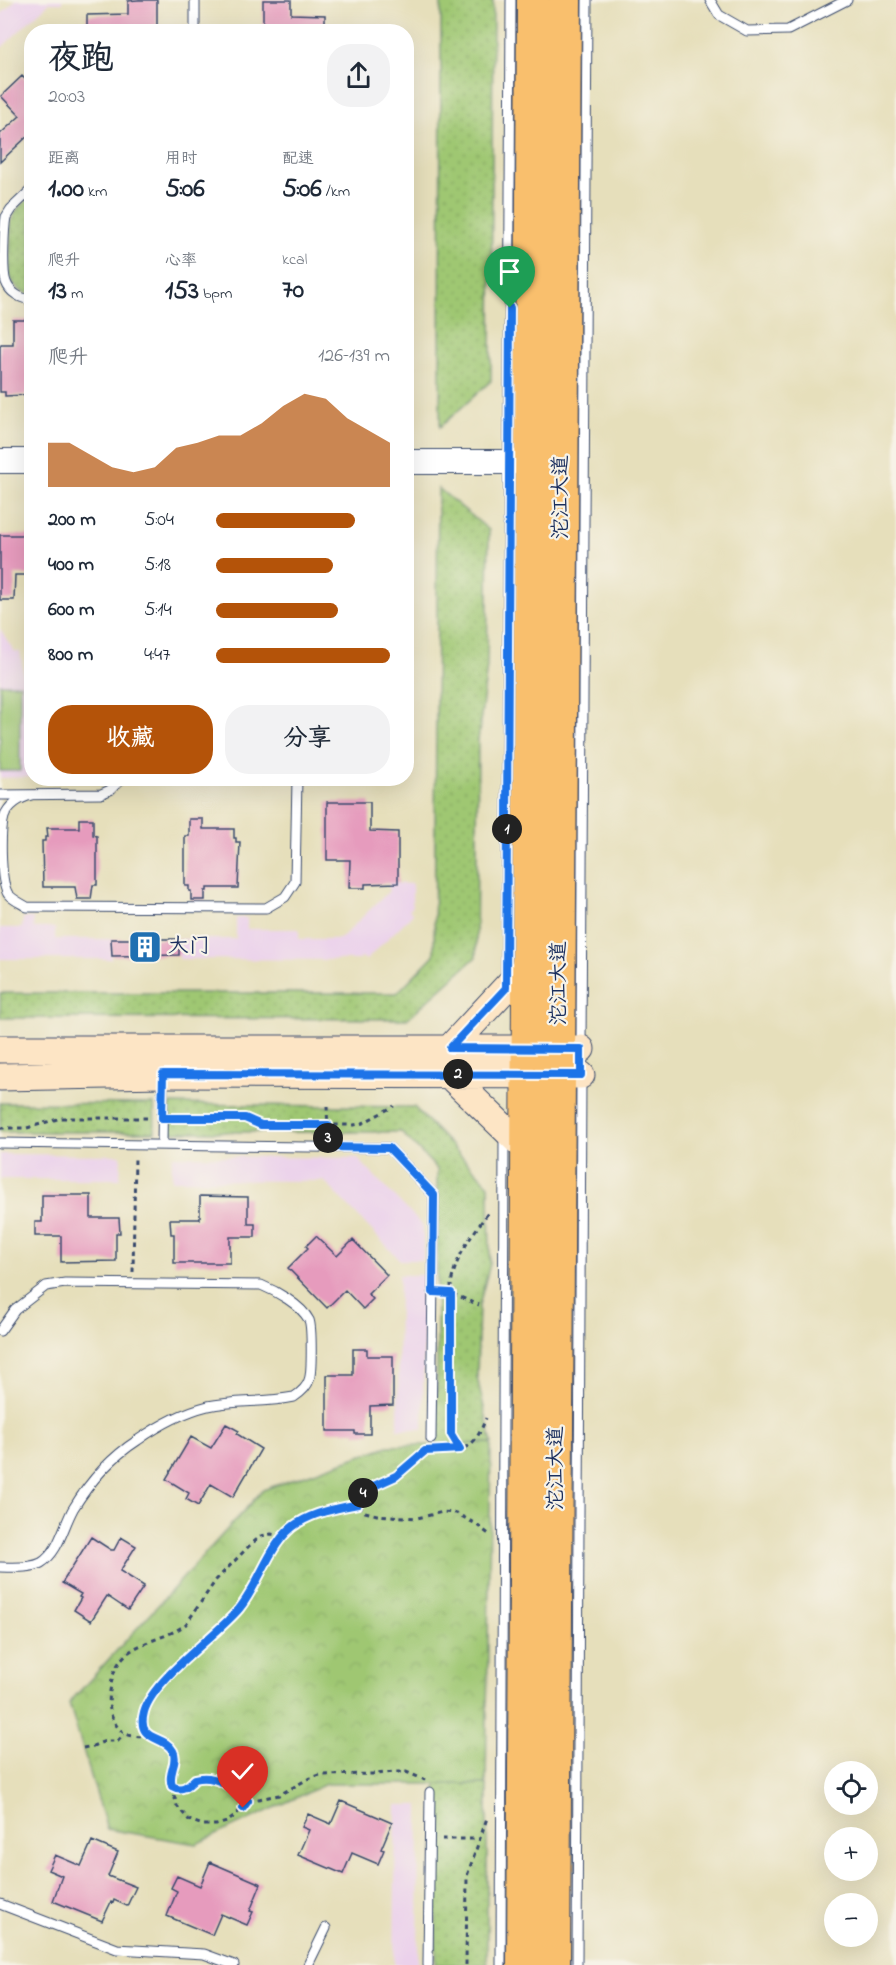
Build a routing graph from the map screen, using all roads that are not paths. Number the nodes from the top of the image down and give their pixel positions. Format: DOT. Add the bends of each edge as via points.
graph roads {
  1 [pos="195,0"];
  2 [pos="511,0"];
  3 [pos="533,0"];
  4 [pos="565,0"];
  5 [pos="587,0"];
  6 [pos="710,0"];
  7 [pos="847,0"];
  8 [pos="195,24"];
  9 [pos="24,197"];
  10 [pos="2,260"];
  11 [pos="24,299"];
  12 [pos="0,461"];
  13 [pos="24,461"];
  14 [pos="414,462"];
  15 [pos="520,462"];
  16 [pos="114,786"];
  17 [pos="297,786"];
  18 [pos="0,795"];
  19 [pos="32,795"];
  20 [pos="0,812"];
  21 [pos="1,825"];
  22 [pos="528,964"];
  23 [pos="506,988"];
  24 [pos="0,1049"];
  25 [pos="449,1061"];
  26 [pos="527,1061"];
  27 [pos="574,1062"];
  28 [pos="163,1074"];
  29 [pos="0,1077"];
  30 [pos="504,1129"];
  31 [pos="0,1143"];
  32 [pos="162,1145"];
  33 [pos="527,1150"];
  34 [pos="0,1331"];
  35 [pos="431,1439"];
  36 [pos="0,1568"];
  37 [pos="430,1792"];
  38 [pos="0,1904"];
  39 [pos="326,1928"];
  40 [pos="234,1965"];
  41 [pos="308,1965"];
  42 [pos="428,1965"];
  43 [pos="501,1965"];
  44 [pos="523,1965"];
  45 [pos="554,1965"];
  46 [pos="577,1965"];
  1 -- 8 [label="lane"];
  2 -- 15 [label="lane"];
  3 -- 15 [label="highway, 沱江大道"];
  4 -- 27 [label="highway, 沱江大道"];
  5 -- 27 [label="lane"];
  6 -- 7 [label="lane" via="719,15 747,32 788,30"];
  9 -- 10 [label="lane" via="6,217"];
  10 -- 11 [label="lane" via="6,283"];
  12 -- 13 [label="street"];
  14 -- 15 [label="street"];
  15 -- 22 [label="highway, 沱江大道"];
  15 -- 23 [label="lane"];
  16 -- 19 [label="lane" via="101,794"];
  17 -- 21 [label="lane" via="295,882 285,897 266,908 27,907 13,899 4,886"];
  18 -- 19 [label="lane"];
  19 -- 21 [label="lane" via="13,804"];
  20 -- 21 [label="lane"];
  22 -- 23 [label="main road"];
  22 -- 26 [label="highway, 沱江大道"];
  23 -- 25 [label="main road"];
  24 -- 25 [label="main road"];
  25 -- 26 [label="main road"];
  25 -- 28 [label="main road"];
  25 -- 30 [label="main road"];
  26 -- 27 [label="main road"];
  26 -- 33 [label="highway, 沱江大道"];
  27 -- 45 [label="highway, 沱江大道"];
  27 -- 46 [label="lane"];
  28 -- 29 [label="main road"];
  28 -- 32 [label="lane"];
  30 -- 33 [label="main road"];
  30 -- 43 [label="lane"];
  31 -- 32 [label="lane"];
  32 -- 35 [label="lane" via="389,1148 434,1195"];
  33 -- 44 [label="highway, 沱江大道"];
  34 -- 36 [label="lane" via="15,1310 46,1286 133,1282 261,1285 276,1291 309,1321 311,1339 309,1380 294,1397 207,1406 139,1439 94,1478 55,1549 40,1563"];
  37 -- 42 [label="lane"];
  38 -- 40 [label="lane" via="117,1949 204,1954"];
  39 -- 41 [label="lane"];
}
